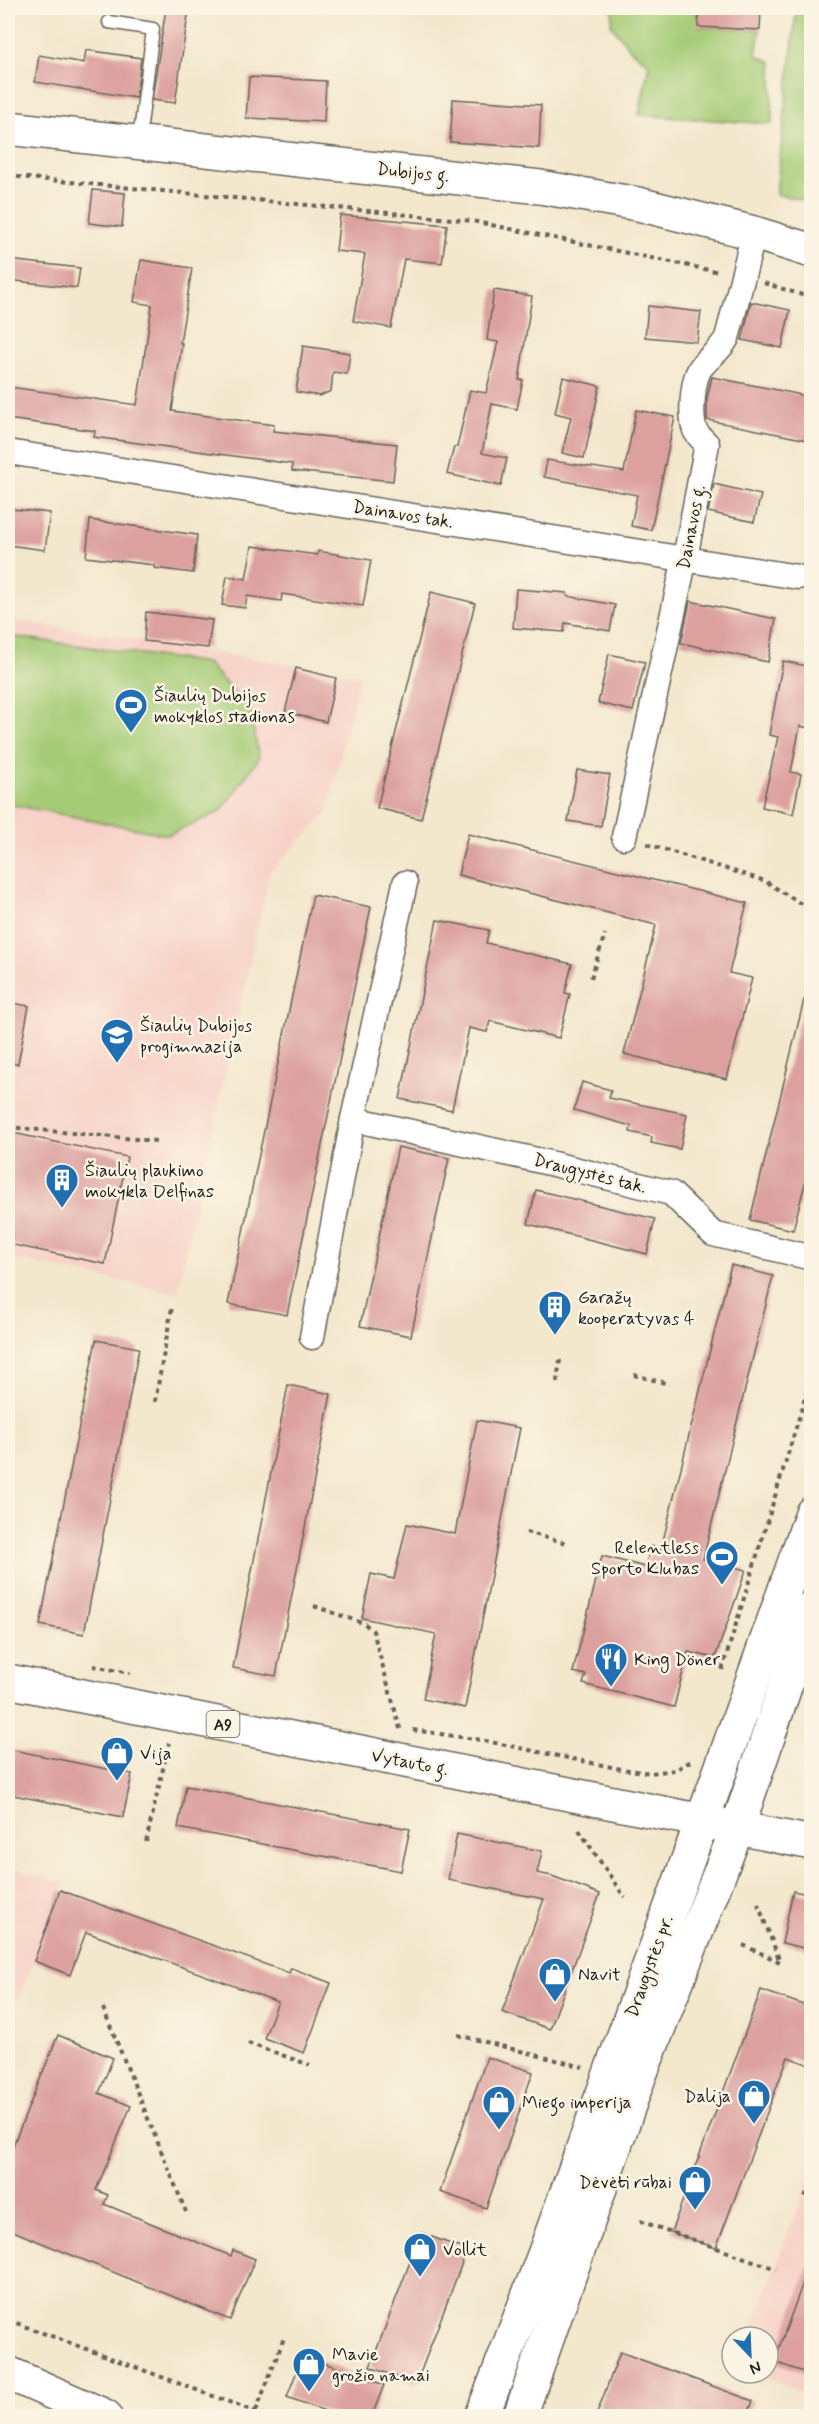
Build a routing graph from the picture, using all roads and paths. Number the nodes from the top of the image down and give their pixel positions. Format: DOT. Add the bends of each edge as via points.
graph roads {
  1 [pos="109,22"];
  2 [pos="8,128"];
  3 [pos="138,142"];
  4 [pos="8,176"];
  5 [pos="754,232"];
  6 [pos="812,251"];
  7 [pos="743,276"];
  8 [pos="812,298"];
  9 [pos="8,452"];
  10 [pos="685,558"];
  11 [pos="798,577"];
  12 [pos="624,837"];
  13 [pos="405,883"];
  14 [pos="812,911"];
  15 [pos="605,934"];
  16 [pos="591,978"];
  17 [pos="352,1119"];
  18 [pos="8,1127"];
  19 [pos="156,1141"];
  20 [pos="812,1258"];
  21 [pos="172,1307"];
  22 [pos="312,1337"];
  23 [pos="560,1360"];
  24 [pos="634,1375"];
  25 [pos="812,1375"];
  26 [pos="557,1382"];
  27 [pos="669,1384"];
  28 [pos="155,1402"];
  29 [pos="812,1513"];
  30 [pos="526,1532"];
  31 [pos="566,1543"];
  32 [pos="315,1606"];
  33 [pos="812,1607"];
  34 [pos="83,1664"];
  35 [pos="722,1671"];
  36 [pos="139,1675"];
  37 [pos="8,1681"];
  38 [pos="178,1715"];
  39 [pos="388,1726"];
  40 [pos="400,1728"];
  41 [pos="695,1756"];
  42 [pos="410,1761"];
  43 [pos="701,1822"];
  44 [pos="737,1829"];
  45 [pos="579,1830"];
  46 [pos="146,1842"];
  47 [pos="812,1843"];
  48 [pos="625,1898"];
  49 [pos="758,1904"];
  50 [pos="743,1945"];
  51 [pos="103,2008"];
  52 [pos="458,2035"];
  53 [pos="248,2043"];
  54 [pos="310,2065"];
  55 [pos="610,2074"];
  56 [pos="804,2194"];
  57 [pos="812,2198"];
  58 [pos="186,2212"];
  59 [pos="640,2221"];
  60 [pos="776,2269"];
  61 [pos="8,2320"];
  62 [pos="284,2338"];
  63 [pos="8,2373"];
  64 [pos="256,2411"];
  65 [pos="105,2416"];
  66 [pos="267,2416"];
  67 [pos="482,2416"];
  68 [pos="520,2416"];
  1 -- 3 [label="lane" via="153,29"];
  2 -- 3 [label="main road, Dubijos g."];
  3 -- 5 [label="main road, Dubijos g." via="540,187 638,204"];
  4 -- 7 [label="path" via="472,221"];
  5 -- 6 [label="main road, Dubijos g."];
  5 -- 7 [label="street, Dainavos g."];
  7 -- 8 [label="path"];
  7 -- 10 [label="street, Dainavos g." via="727,338 701,367 696,379 692,416 696,432 707,444"];
  9 -- 10 [label="street, Dainavos tak."];
  10 -- 11 [label="street, Dainavos tak."];
  10 -- 12 [label="street, Dainavos g."];
  12 -- 14 [label="path" via="765,881"];
  13 -- 17 [label="street"];
  15 -- 16 [label="path"];
  17 -- 20 [label="street, Draugystės tak." via="671,1193 712,1233"];
  17 -- 22 [label="street"];
  18 -- 19 [label="path"];
  21 -- 28 [label="path"];
  23 -- 26 [label="path"];
  24 -- 27 [label="path"];
  25 -- 35 [label="path"];
  29 -- 43 [label="main road, Draugystės pr."];
  30 -- 31 [label="path"];
  32 -- 40 [label="path" via="365,1624 373,1631"];
  33 -- 44 [label="main road, Draugystės pr."];
  34 -- 36 [label="path"];
  37 -- 38 [label="main road, Vytauto g. / A9"];
  38 -- 42 [label="main road, Vytauto g. / A9"];
  38 -- 46 [label="path"];
  39 -- 40 [label="path"];
  40 -- 41 [label="path" via="651,1773 675,1770"];
  40 -- 42 [label="path"];
  42 -- 43 [label="main road, Vytauto g. / A9"];
  43 -- 44 [label="main road, Vytauto g. / A9"];
  43 -- 55 [label="main road, Draugystės pr."];
  44 -- 47 [label="main road, Vytauto g. / A9"];
  44 -- 68 [label="main road, Draugystės pr." via="638,2080"];
  45 -- 48 [label="path"];
  49 -- 50 [label="path" via="780,1962"];
  51 -- 58 [label="path"];
  52 -- 55 [label="path"];
  53 -- 54 [label="path"];
  55 -- 67 [label="main road, Draugystės pr."];
  56 -- 57 [label="path"];
  59 -- 60 [label="path"];
  61 -- 64 [label="path"];
  62 -- 64 [label="path"];
  63 -- 65 [label="main road"];
  64 -- 66 [label="path"];
}
